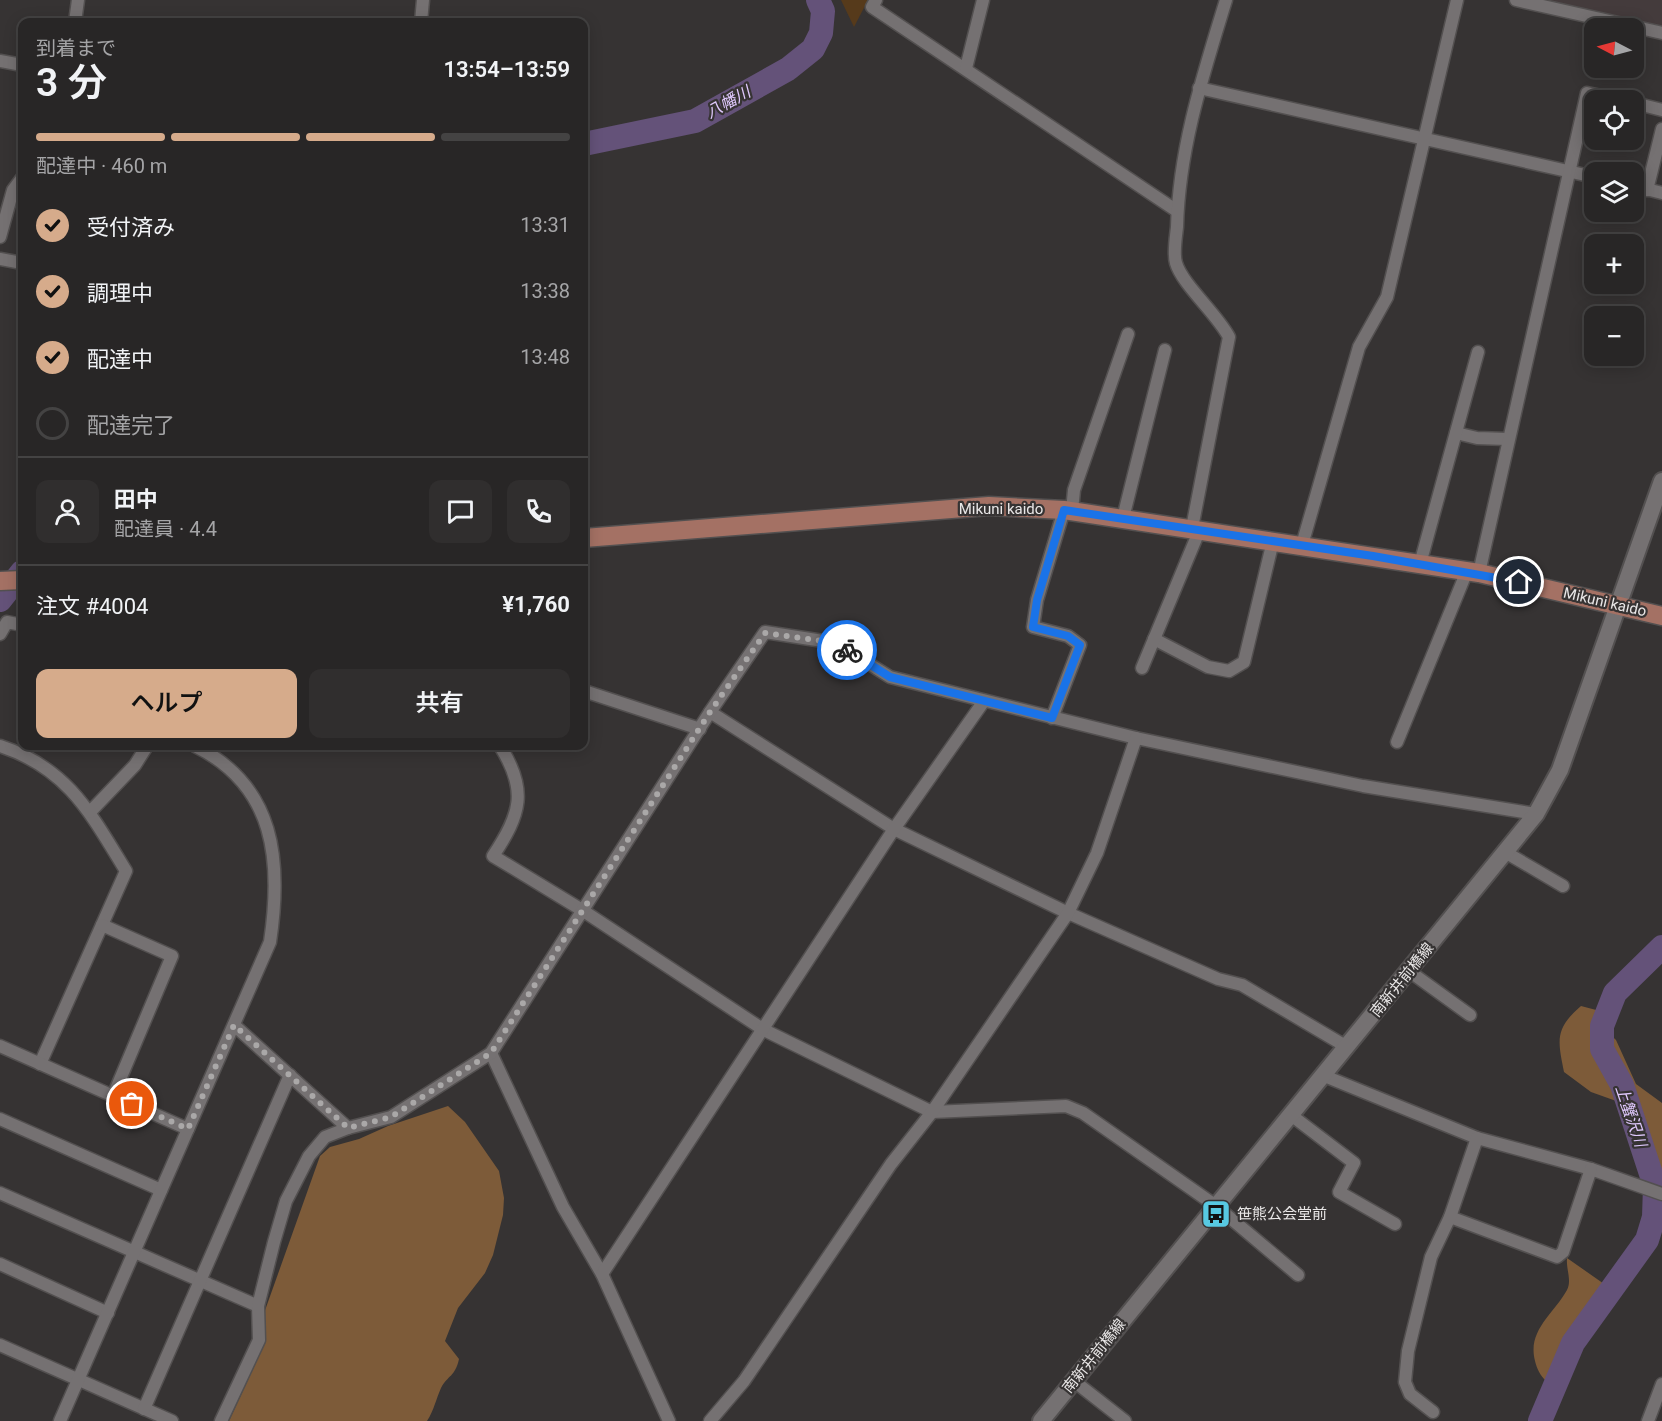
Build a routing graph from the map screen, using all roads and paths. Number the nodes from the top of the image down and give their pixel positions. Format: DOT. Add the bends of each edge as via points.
graph roads {
  1 [pos="78,0"];
  2 [pos="423,0"];
  3 [pos="876,0"];
  4 [pos="983,0"];
  5 [pos="1226,0"];
  6 [pos="1457,0"];
  7 [pos="1516,0"];
  8 [pos="76,18"];
  9 [pos="421,18"];
  10 [pos="1662,33"];
  11 [pos="0,61"];
  12 [pos="18,63"];
  13 [pos="966,68"];
  14 [pos="1199,88"];
  15 [pos="1584,106"];
  16 [pos="1644,106"];
  17 [pos="1662,110"];
  18 [pos="1662,129"];
  19 [pos="1422,140"];
  20 [pos="1569,171"];
  21 [pos="1584,175"];
  22 [pos="18,183"];
  23 [pos="1644,189"];
  24 [pos="1647,190"];
  25 [pos="1662,193"];
  26 [pos="1177,211"];
  27 [pos="0,237"];
  28 [pos="0,259"];
  29 [pos="18,262"];
  30 [pos="1128,334"];
  31 [pos="1166,350"];
  32 [pos="1478,352"];
  33 [pos="1456,433"];
  34 [pos="1507,439"];
  35 [pos="1662,481"];
  36 [pos="1068,511"];
  37 [pos="1123,518"];
  38 [pos="1196,528"];
  39 [pos="588,538"];
  40 [pos="1273,541"];
  41 [pos="1302,545"];
  42 [pos="1420,564"];
  43 [pos="1473,572"];
  44 [pos="1620,605"];
  45 [pos="1662,616"];
  46 [pos="18,623"];
  47 [pos="0,634"];
  48 [pos="1154,639"];
  49 [pos="1142,668"];
  50 [pos="588,692"];
  51 [pos="984,701"];
  52 [pos="710,712"];
  53 [pos="1052,718"];
  54 [pos="700,729"];
  55 [pos="1136,738"];
  56 [pos="1397,742"];
  57 [pos="0,746"];
  58 [pos="144,750"];
  59 [pos="201,750"];
  60 [pos="502,750"];
  61 [pos="90,812"];
  62 [pos="1536,814"];
  63 [pos="894,829"];
  64 [pos="1505,852"];
  65 [pos="1563,886"];
  66 [pos="582,910"];
  67 [pos="1068,913"];
  68 [pos="102,925"];
  69 [pos="1409,971"];
  70 [pos="1470,1015"];
  71 [pos="234,1025"];
  72 [pos="764,1030"];
  73 [pos="0,1046"];
  74 [pos="1347,1047"];
  75 [pos="491,1053"];
  76 [pos="40,1064"];
  77 [pos="290,1075"];
  78 [pos="1322,1076"];
  79 [pos="113,1096"];
  80 [pos="932,1112"];
  81 [pos="1291,1115"];
  82 [pos="0,1119"];
  83 [pos="348,1128"];
  84 [pos="188,1129"];
  85 [pos="1477,1138"];
  86 [pos="1591,1169"];
  87 [pos="161,1190"];
  88 [pos="0,1193"];
  89 [pos="1662,1194"];
  90 [pos="1216,1206"];
  91 [pos="1450,1216"];
  92 [pos="1395,1224"];
  93 [pos="134,1252"];
  94 [pos="0,1264"];
  95 [pos="602,1274"];
  96 [pos="1298,1275"];
  97 [pos="199,1280"];
  98 [pos="258,1306"];
  99 [pos="108,1313"];
  100 [pos="0,1345"];
  101 [pos="78,1380"];
  102 [pos="1074,1381"];
  103 [pos="1662,1384"];
  104 [pos="144,1409"];
  105 [pos="1433,1412"];
  106 [pos="60,1421"];
  107 [pos="172,1421"];
  108 [pos="221,1421"];
  109 [pos="669,1421"];
  110 [pos="710,1421"];
  111 [pos="1041,1421"];
  112 [pos="1125,1421"];
  113 [pos="1648,1421"];
  1 -- 8 [label="street"];
  2 -- 9 [label="street"];
  3 -- 13 [label="street" via="872,7"];
  4 -- 13 [label="street"];
  5 -- 14 [label="street"];
  6 -- 19 [label="street"];
  7 -- 10 [label="street"];
  11 -- 12 [label="street"];
  13 -- 26 [label="street"];
  14 -- 19 [label="street"];
  14 -- 26 [label="street" via="1183,153"];
  15 -- 20 [label="street"];
  16 -- 17 [label="street"];
  18 -- 24 [label="street"];
  19 -- 20 [label="street"];
  19 -- 41 [label="street" via="1387,297 1359,347"];
  20 -- 21 [label="street"];
  20 -- 34 [label="street"];
  22 -- 27 [label="street"];
  23 -- 24 [label="street"];
  24 -- 25 [label="street"];
  26 -- 38 [label="street" via="1176,263 1229,337"];
  28 -- 29 [label="street"];
  30 -- 36 [label="street"];
  31 -- 37 [label="street"];
  32 -- 33 [label="street"];
  33 -- 34 [label="street"];
  33 -- 42 [label="street"];
  34 -- 43 [label="street"];
  35 -- 44 [label="main road, 南新井前橋線"];
  36 -- 37 [label="main road, Mikuni kaido"];
  36 -- 39 [label="main road, Mikuni kaido" via="989,506"];
  36 -- 53 [label="street" via="1037,600 1033,627 1068,636 1080,645"];
  37 -- 38 [label="main road, Mikuni kaido"];
  38 -- 40 [label="main road, Mikuni kaido"];
  38 -- 48 [label="street"];
  40 -- 41 [label="main road, Mikuni kaido"];
  40 -- 48 [label="street" via="1244,662 1229,671 1208,667"];
  41 -- 42 [label="main road, Mikuni kaido"];
  42 -- 43 [label="main road, Mikuni kaido"];
  43 -- 44 [label="main road, Mikuni kaido"];
  43 -- 56 [label="street"];
  44 -- 45 [label="main road, Mikuni kaido"];
  44 -- 62 [label="main road, 南新井前橋線" via="1560,770"];
  46 -- 47 [label="street" via="7,622"];
  48 -- 49 [label="street"];
  50 -- 54 [label="street"];
  51 -- 52 [label="street" via="890,677 836,643 765,633"];
  51 -- 53 [label="street"];
  51 -- 63 [label="street"];
  52 -- 54 [label="street"];
  52 -- 63 [label="street"];
  53 -- 55 [label="street"];
  54 -- 66 [label="street"];
  55 -- 62 [label="street" via="1363,786"];
  55 -- 67 [label="street" via="1097,853"];
  57 -- 61 [label="street" via="54,773"];
  58 -- 61 [label="street"];
  59 -- 71 [label="street" via="232,770 252,792 271,840 276,873 270,942"];
  60 -- 66 [label="street" via="520,788 510,830 494,856"];
  61 -- 68 [label="street" via="126,872"];
  62 -- 64 [label="main road, 南新井前橋線"];
  63 -- 67 [label="street"];
  63 -- 72 [label="street"];
  64 -- 65 [label="street"];
  64 -- 69 [label="main road, 南新井前橋線"];
  66 -- 72 [label="street"];
  66 -- 75 [label="street"];
  67 -- 74 [label="street" via="1218,979 1242,985"];
  67 -- 80 [label="street"];
  68 -- 76 [label="street"];
  68 -- 79 [label="street" via="172,956"];
  69 -- 70 [label="street"];
  69 -- 74 [label="main road, 南新井前橋線"];
  71 -- 77 [label="street"];
  71 -- 84 [label="street"];
  72 -- 80 [label="street"];
  72 -- 95 [label="street"];
  73 -- 76 [label="street"];
  74 -- 78 [label="main road, 南新井前橋線"];
  75 -- 83 [label="street" via="391,1117"];
  75 -- 95 [label="street" via="563,1207"];
  76 -- 79 [label="street"];
  77 -- 83 [label="street"];
  77 -- 97 [label="street"];
  78 -- 81 [label="main road, 南新井前橋線"];
  78 -- 85 [label="street"];
  79 -- 84 [label="street"];
  80 -- 90 [label="street" via="1066,1106 1083,1113"];
  80 -- 110 [label="street" via="891,1164 744,1381"];
  81 -- 90 [label="main road, 南新井前橋線"];
  81 -- 92 [label="street" via="1354,1163 1340,1192"];
  82 -- 87 [label="street"];
  83 -- 98 [label="street" via="325,1137 309,1156 286,1201"];
  84 -- 87 [label="street"];
  85 -- 86 [label="street"];
  85 -- 91 [label="street"];
  86 -- 89 [label="street"];
  86 -- 91 [label="street" via="1563,1252 1557,1257"];
  87 -- 93 [label="street"];
  88 -- 93 [label="street"];
  90 -- 96 [label="street"];
  90 -- 102 [label="main road, 南新井前橋線"];
  91 -- 105 [label="street" via="1431,1257 1405,1382 1410,1394"];
  93 -- 97 [label="street"];
  93 -- 99 [label="street"];
  94 -- 99 [label="street"];
  95 -- 109 [label="street"];
  97 -- 98 [label="street"];
  97 -- 104 [label="street"];
  98 -- 108 [label="street" via="258,1340"];
  99 -- 101 [label="street"];
  100 -- 101 [label="street"];
  101 -- 104 [label="street"];
  101 -- 106 [label="street"];
  102 -- 111 [label="main road, 南新井前橋線"];
  102 -- 112 [label="street"];
  103 -- 113 [label="street"];
  104 -- 107 [label="street"];
}
